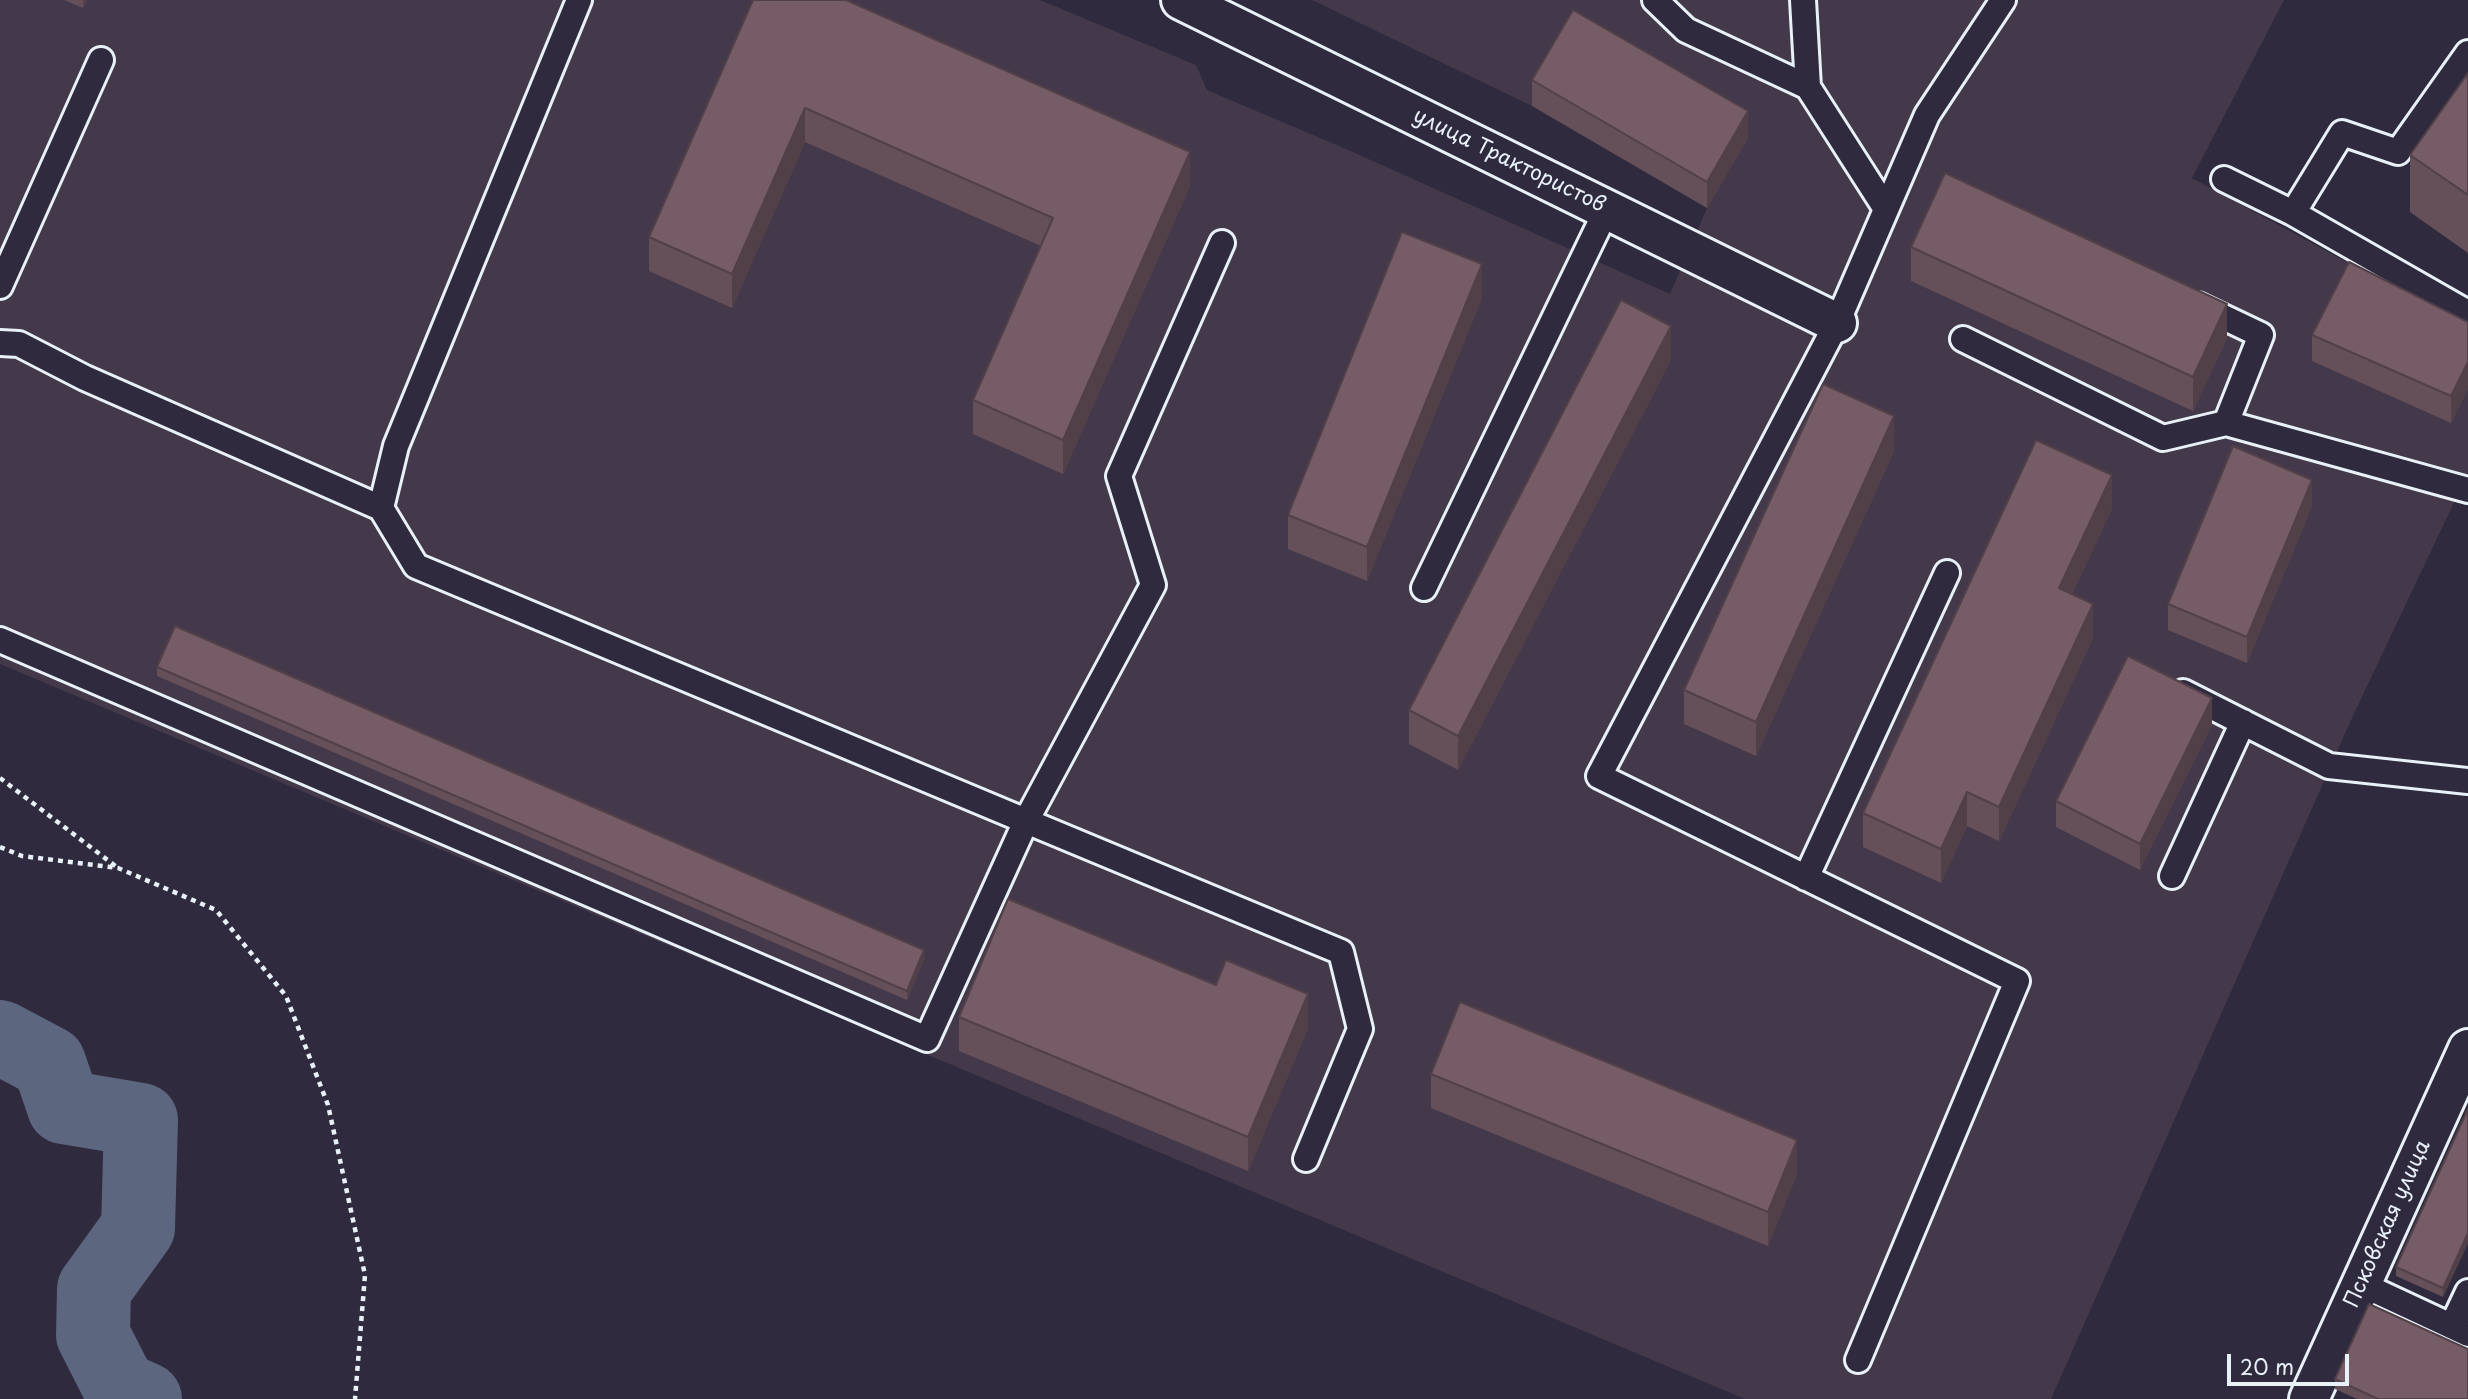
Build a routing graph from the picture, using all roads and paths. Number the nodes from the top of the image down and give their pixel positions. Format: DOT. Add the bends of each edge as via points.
graph roads {
  1 [pos="579,0"];
  2 [pos="1181,0"];
  3 [pos="1656,0"];
  4 [pos="1803,0"];
  5 [pos="2003,0"];
  6 [pos="2468,53"];
  7 [pos="101,60"];
  8 [pos="1808,87"];
  9 [pos="2224,180"];
  10 [pos="1607,209"];
  11 [pos="1886,209"];
  12 [pos="2293,213"];
  13 [pos="1222,243"];
  14 [pos="0,286"];
  15 [pos="2177,295"];
  16 [pos="2468,313"];
  17 [pos="1837,323"];
  18 [pos="1963,338"];
  19 [pos="0,343"];
  20 [pos="2226,423"];
  21 [pos="2468,490"];
  22 [pos="381,508"];
  23 [pos="1947,573"];
  24 [pos="1424,588"];
  25 [pos="0,639"];
  26 [pos="2166,683"];
  27 [pos="2243,722"];
  28 [pos="0,778"];
  29 [pos="2468,781"];
  30 [pos="1026,821"];
  31 [pos="0,846"];
  32 [pos="118,869"];
  33 [pos="2172,876"];
  34 [pos="1806,878"];
  35 [pos="2468,1049"];
  36 [pos="1306,1159"];
  37 [pos="2361,1284"];
  38 [pos="2468,1292"];
  39 [pos="2460,1330"];
  40 [pos="1858,1360"];
  41 [pos="355,1399"];
  42 [pos="2309,1399"];
  1 -- 22 [label="lane" via="396,446"];
  2 -- 10 [label="street, улица Трактористов"];
  3 -- 8 [label="lane" via="1686,30"];
  4 -- 8 [label="lane"];
  5 -- 11 [label="lane" via="1927,115"];
  6 -- 12 [label="lane" via="2398,152 2342,133"];
  7 -- 14 [label="lane"];
  8 -- 11 [label="lane"];
  9 -- 12 [label="lane"];
  10 -- 17 [label="street, улица Трактористов"];
  10 -- 24 [label="lane"];
  11 -- 17 [label="lane"];
  12 -- 16 [label="lane"];
  13 -- 30 [label="lane" via="1119,477 1153,585"];
  15 -- 20 [label="lane" via="2261,335"];
  17 -- 34 [label="lane" via="1598,776"];
  18 -- 20 [label="lane" via="2163,438"];
  19 -- 22 [label="lane" via="19,344 85,378"];
  20 -- 21 [label="lane"];
  22 -- 30 [label="lane" via="416,566"];
  23 -- 34 [label="lane"];
  25 -- 30 [label="lane" via="927,1039"];
  26 -- 27 [label="lane"];
  27 -- 29 [label="lane" via="2329,766"];
  27 -- 33 [label="lane"];
  28 -- 32 [label="path"];
  30 -- 36 [label="lane" via="1341,952 1360,1029"];
  31 -- 32 [label="path" via="22,856"];
  32 -- 41 [label="path" via="216,910 286,996 328,1105 365,1275"];
  34 -- 40 [label="lane" via="2017,981"];
  35 -- 37 [label="street, Псковская улица"];
  37 -- 39 [label="lane"];
  37 -- 42 [label="street, Псковская улица"];
  38 -- 39 [label="lane"];
}
